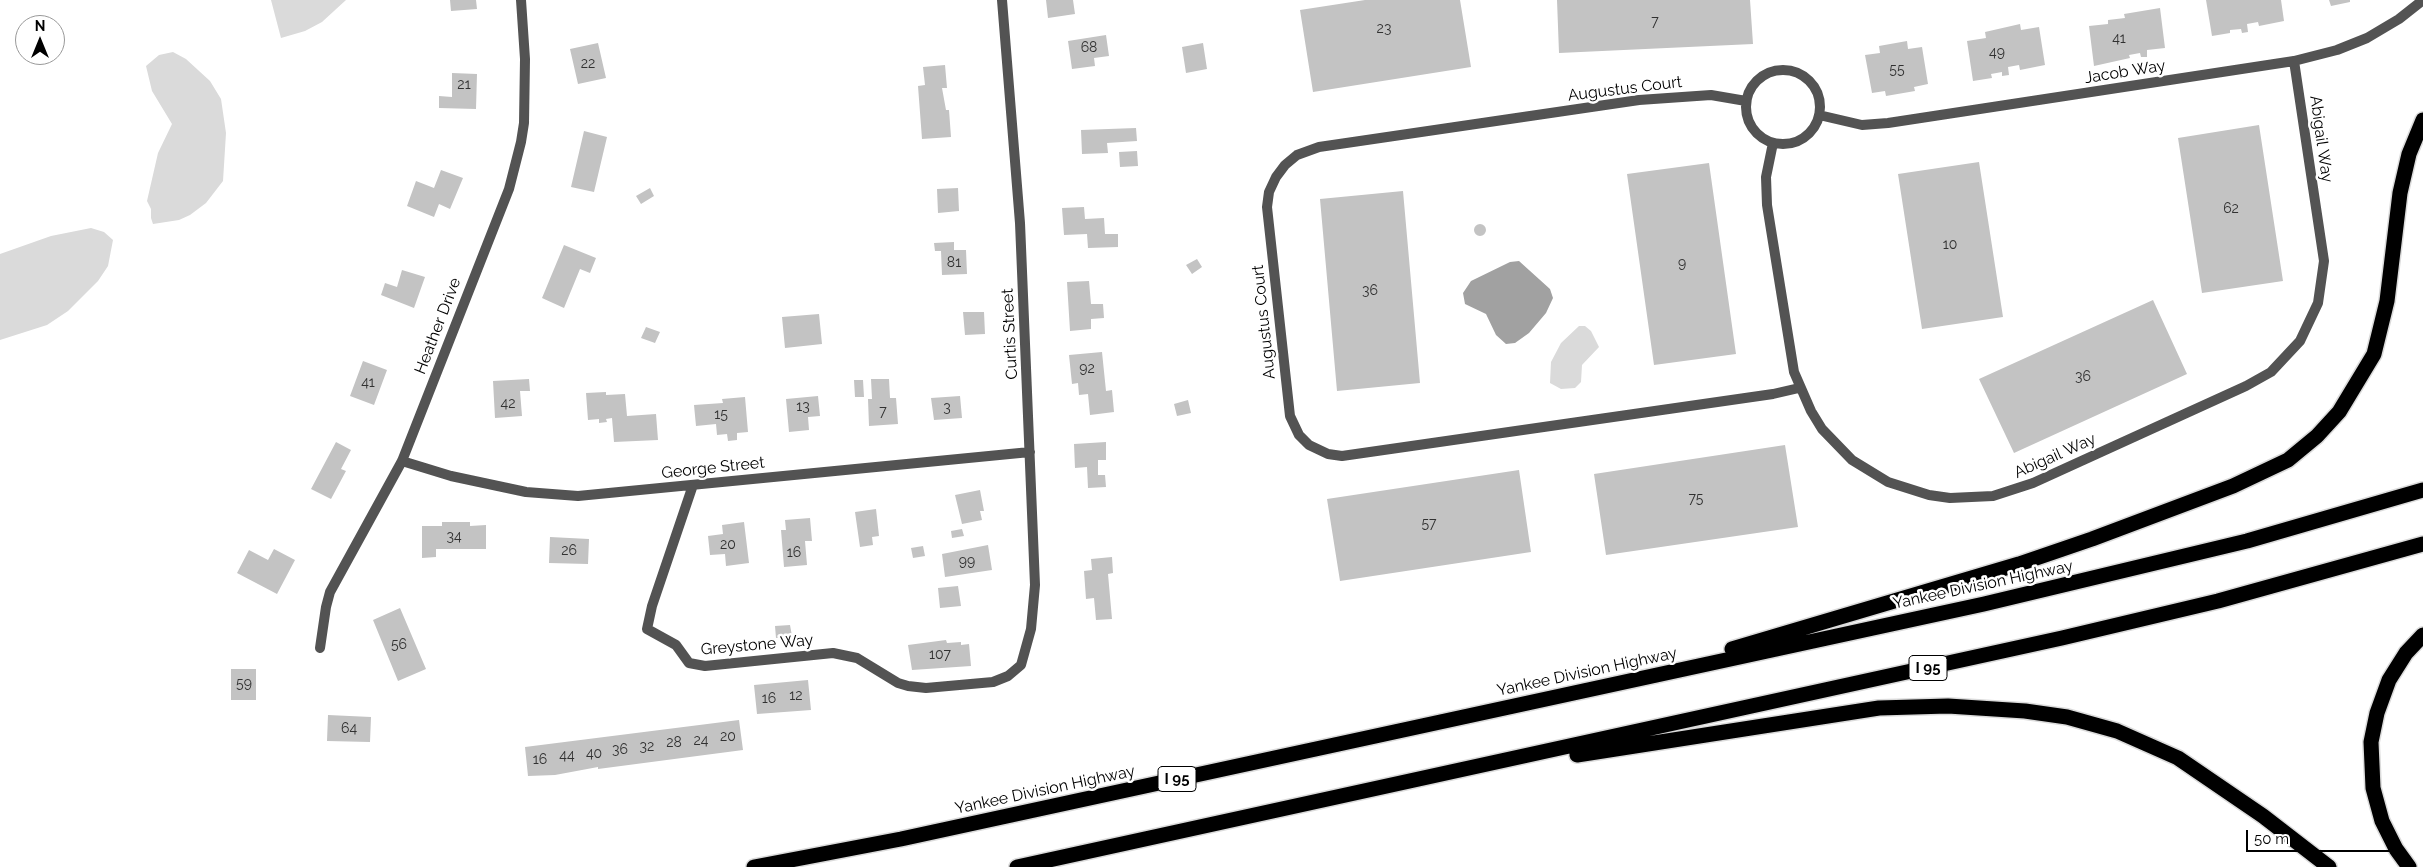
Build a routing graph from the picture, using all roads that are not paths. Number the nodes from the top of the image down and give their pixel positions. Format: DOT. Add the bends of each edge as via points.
graph roads {
  1 [pos="521,0"];
  2 [pos="1002,0"];
  3 [pos="2422,0"];
  4 [pos="2294,61"];
  5 [pos="1746,101"];
  6 [pos="1819,115"];
  7 [pos="2423,120"];
  8 [pos="1773,144"];
  9 [pos="1800,388"];
  10 [pos="1030,452"];
  11 [pos="402,461"];
  12 [pos="693,486"];
  13 [pos="2423,490"];
  14 [pos="2423,544"];
  15 [pos="2423,635"];
  16 [pos="320,648"];
  17 [pos="1020,665"];
  18 [pos="1599,688"];
  19 [pos="1430,778"];
  20 [pos="1061,858"];
  21 [pos="754,867"];
  22 [pos="1017,867"];
  23 [pos="1034,867"];
  24 [pos="2329,867"];
  25 [pos="2409,867"];
  1 -- 11 [label="street, Heather Drive" via="525,104 515,166 509,189"];
  2 -- 10 [label="street, Curtis Street" via="1019,214"];
  3 -- 4 [label="street, Jacob Way" via="2399,20 2367,38"];
  4 -- 6 [label="street, Jacob Way" via="1888,123 1862,125"];
  4 -- 9 [label="street, Abigail Way" via="2322,247 2323,282 2314,316 2300,341 2282,362 2259,379 2034,483 2000,494 1971,498 1908,490 1864,468 1822,429"];
  5 -- 6 [label="street" via="1758,79 1769,72 1788,70 1800,74 1814,86 1820,103"];
  5 -- 8 [label="street" via="1751,128"];
  5 -- 9 [label="street, Augustus Court" via="1711,96 1639,100 1320,147 1298,155 1276,177 1267,207 1290,416 1299,435 1309,445 1328,454 1342,456"];
  6 -- 8 [label="street" via="1810,133 1800,140"];
  7 -- 18 [label="highway" via="2409,154 2400,193 2387,301 2374,354 2339,412 2288,460 2182,506 2028,561"];
  8 -- 9 [label="street, Abigail Way" via="1766,177 1767,205 1790,351"];
  10 -- 12 [label="street, George Street"];
  10 -- 17 [label="street, Curtis Street" via="1035,585 1031,629"];
  11 -- 12 [label="street, George Street" via="451,476 542,494 613,494"];
  11 -- 16 [label="street, Heather Drive" via="330,592"];
  12 -- 17 [label="street, Greystone Way" via="647,629 676,645 689,663 705,666 833,653 857,658 898,683 926,688 993,682 1008,676"];
  13 -- 18 [label="highway, Yankee Division Highway / I 95" via="2336,517 2158,564"];
  14 -- 19 [label="highway, I 95" via="2292,582 2108,627"];
  15 -- 25 [label="highway" via="2406,652 2389,680 2371,742 2373,788 2382,821"];
  18 -- 21 [label="highway, Yankee Division Highway / I 95" via="910,837"];
  19 -- 20 [label="highway, I 95"];
  19 -- 24 [label="highway" via="1872,709 1996,708 2099,725 2159,748 2200,771"];
  20 -- 22 [label="highway, I 95"];
  20 -- 23 [label="highway"];
}
